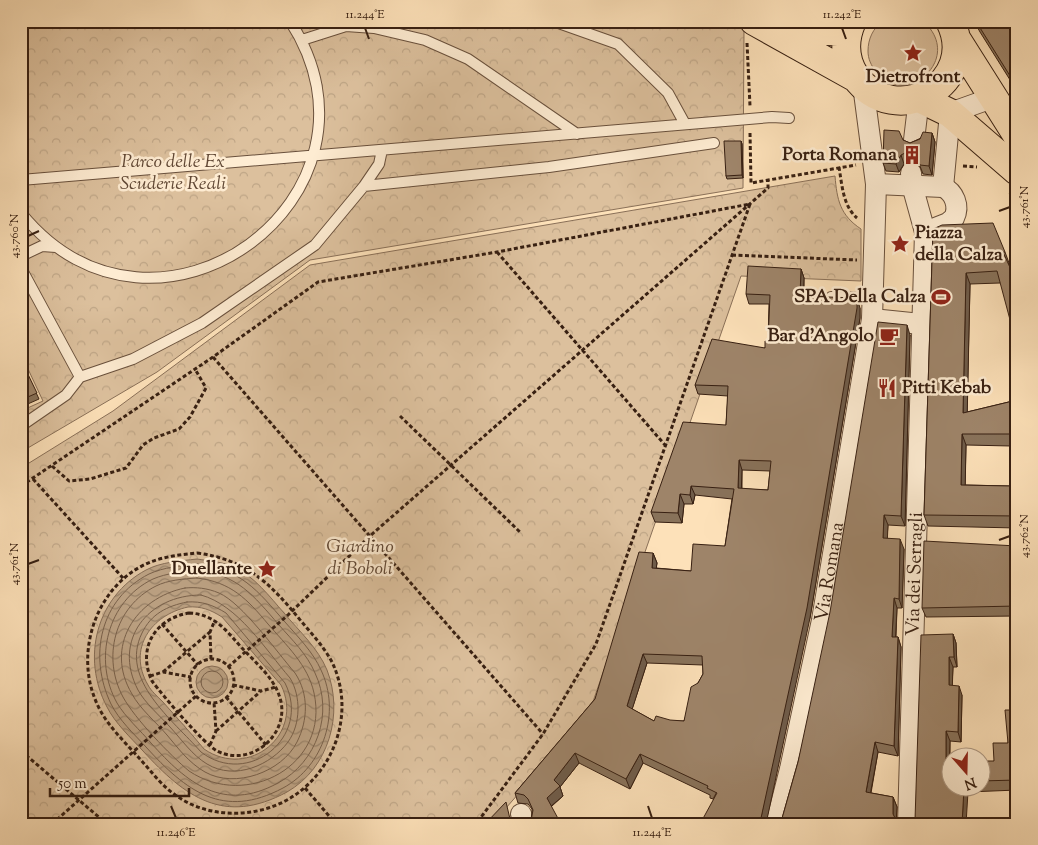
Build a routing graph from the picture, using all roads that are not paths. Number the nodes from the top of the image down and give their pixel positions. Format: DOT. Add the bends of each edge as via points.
graph roads {
  1 [pos="290,21"];
  2 [pos="553,21"];
  3 [pos="778,21"];
  4 [pos="850,27"];
  5 [pos="750,28"];
  6 [pos="953,30"];
  7 [pos="302,40"];
  8 [pos="861,82"];
  9 [pos="919,98"];
  10 [pos="992,98"];
  11 [pos="950,113"];
  12 [pos="789,118"];
  13 [pos="685,124"];
  14 [pos="577,134"];
  15 [pos="1017,135"];
  16 [pos="914,140"];
  17 [pos="714,143"];
  18 [pos="382,150"];
  19 [pos="312,156"];
  20 [pos="911,179"];
  21 [pos="21,180"];
  22 [pos="1012,180"];
  23 [pos="876,184"];
  24 [pos="364,186"];
  25 [pos="943,187"];
  26 [pos="21,212"];
  27 [pos="925,232"];
  28 [pos="56,247"];
  29 [pos="21,256"];
  30 [pos="21,268"];
  31 [pos="831,297"];
  32 [pos="873,298"];
  33 [pos="872,319"];
  34 [pos="921,324"];
  35 [pos="80,377"];
  36 [pos="21,426"];
  37 [pos="776,824"];
  38 [pos="908,824"];
  1 -- 7 [label="lane"];
  2 -- 13 [label="lane" via="618,44 668,92"];
  3 -- 4 [label="main road" via="828,31"];
  4 -- 8 [label="main road" via="846,54"];
  5 -- 8 [label="main road"];
  6 -- 9 [label="main road" via="953,66 936,89"];
  6 -- 10 [label="main road"];
  7 -- 14 [label="lane" via="346,26 374,28 425,40 468,59"];
  7 -- 19 [label="lane" via="316,85 318,108"];
  8 -- 9 [label="main road" via="885,99"];
  8 -- 23 [label="street"];
  9 -- 11 [label="main road"];
  9 -- 16 [label="street"];
  10 -- 11 [label="street"];
  10 -- 15 [label="main road"];
  11 -- 22 [label="main road"];
  11 -- 25 [label="street"];
  12 -- 13 [label="lane"];
  13 -- 14 [label="lane"];
  14 -- 18 [label="lane"];
  17 -- 24 [label="lane" via="549,167"];
  18 -- 19 [label="lane"];
  18 -- 24 [label="lane" via="379,164"];
  19 -- 21 [label="lane"];
  19 -- 28 [label="lane" via="300,188 280,218 255,243 191,273 156,278 121,275 87,264"];
  20 -- 23 [label="street"];
  20 -- 25 [label="street"];
  20 -- 27 [label="street"];
  23 -- 32 [label="street"];
  24 -- 35 [label="lane" via="315,244 202,323 133,359"];
  25 -- 27 [label="street" via="952,193 956,215 950,222"];
  26 -- 28 [label="lane"];
  27 -- 34 [label="street"];
  28 -- 29 [label="lane" via="42,246"];
  30 -- 35 [label="lane"];
  31 -- 32 [label="lane"];
  32 -- 33 [label="street"];
  33 -- 34 [label="street"];
  33 -- 37 [label="street, Via Romana" via="822,620"];
  34 -- 38 [label="street, Via dei Serragli"];
  35 -- 36 [label="lane" via="66,395"];
}
